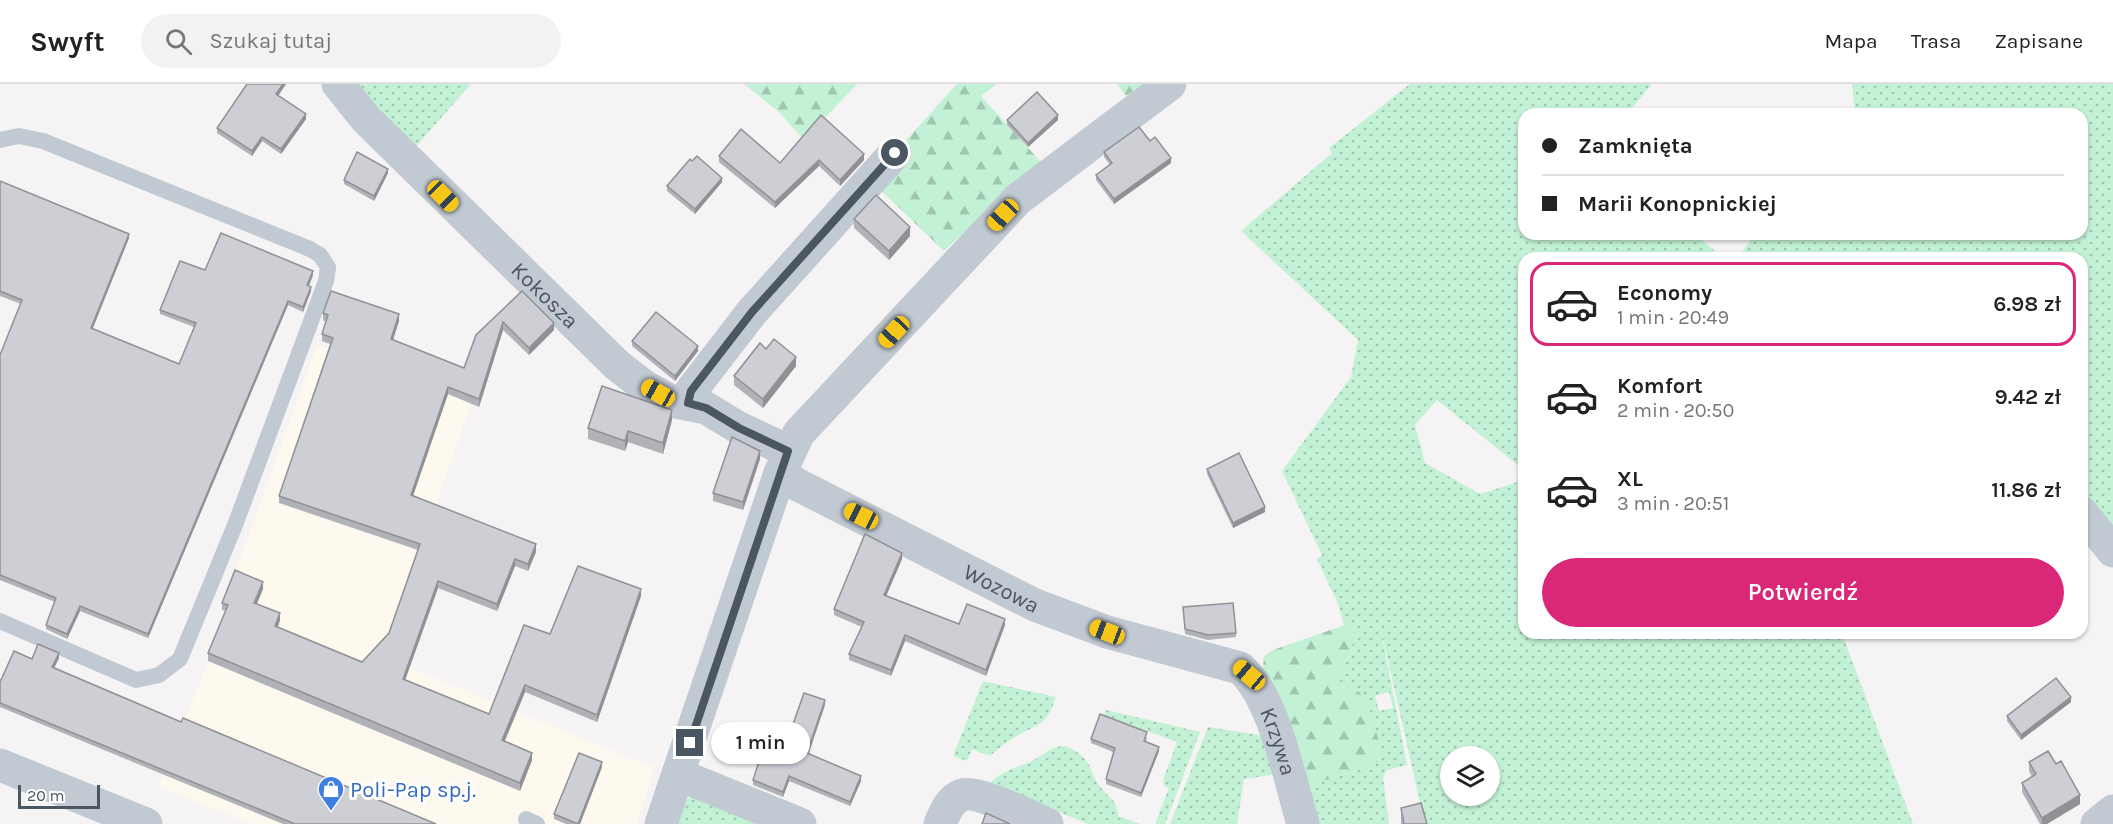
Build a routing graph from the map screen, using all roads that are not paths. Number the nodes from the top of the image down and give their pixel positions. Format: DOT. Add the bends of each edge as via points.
graph roads {
  1 [pos="338,84"];
  2 [pos="1170,84"];
  3 [pos="0,140"];
  4 [pos="895,153"];
  5 [pos="688,403"];
  6 [pos="784,462"];
  7 [pos="2088,520"];
  8 [pos="2113,551"];
  9 [pos="0,621"];
  10 [pos="1240,668"];
  11 [pos="0,765"];
  12 [pos="679,775"];
  13 [pos="2113,811"];
  14 [pos="146,824"];
  15 [pos="661,824"];
  16 [pos="800,824"];
  17 [pos="940,824"];
  18 [pos="1047,824"];
  19 [pos="1303,824"];
  20 [pos="2097,824"];
  1 -- 5 [label="street, Kokosza" via="366,119 617,365 671,401"];
  2 -- 6 [label="street" via="1018,199 799,433"];
  3 -- 9 [label="lane" via="19,136 44,141 310,249 328,267 235,525 180,659 159,675 136,680"];
  4 -- 5 [label="street" via="752,312 691,391"];
  5 -- 6 [label="street, Kokosza" via="706,408 739,428"];
  6 -- 10 [label="street, Wozowa" via="798,485 1035,604 1107,632"];
  6 -- 12 [label="street"];
  7 -- 8 [label="street"];
  10 -- 19 [label="street, Krzywa" via="1264,699"];
  11 -- 14 [label="street"];
  12 -- 15 [label="street"];
  12 -- 16 [label="street"];
  13 -- 20 [label="street"];
  17 -- 18 [label="street" via="956,798 973,794"];
}
